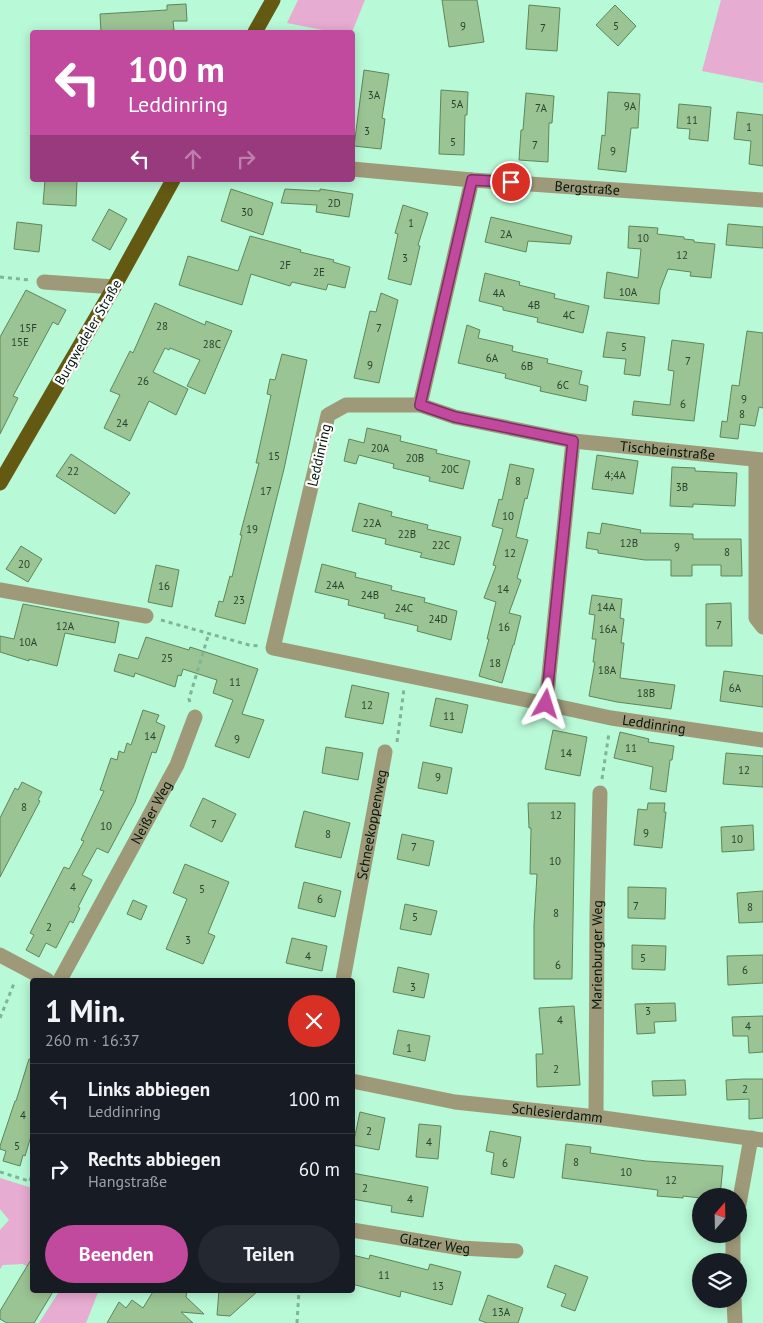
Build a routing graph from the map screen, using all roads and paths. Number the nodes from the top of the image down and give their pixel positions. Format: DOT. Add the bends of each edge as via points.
graph roads {
  1 [pos="273,0"];
  2 [pos="256,30"];
  3 [pos="355,168"];
  4 [pos="472,180"];
  5 [pos="172,182"];
  6 [pos="763,200"];
  7 [pos="0,277"];
  8 [pos="44,282"];
  9 [pos="114,287"];
  10 [pos="420,405"];
  11 [pos="573,441"];
  12 [pos="760,460"];
  13 [pos="0,482"];
  14 [pos="0,590"];
  15 [pos="146,616"];
  16 [pos="763,627"];
  17 [pos="209,633"];
  18 [pos="273,648"];
  19 [pos="404,676"];
  20 [pos="546,704"];
  21 [pos="195,717"];
  22 [pos="611,718"];
  23 [pos="763,740"];
  24 [pos="385,752"];
  25 [pos="600,793"];
  26 [pos="0,955"];
  27 [pos="21,966"];
  28 [pos="43,978"];
  29 [pos="61,978"];
  30 [pos="343,978"];
  31 [pos="0,1018"];
  32 [pos="355,1082"];
  33 [pos="596,1117"];
  34 [pos="757,1139"];
  35 [pos="0,1172"];
  36 [pos="30,1181"];
  37 [pos="743,1188"];
  38 [pos="355,1230"];
  39 [pos="516,1251"];
  40 [pos="299,1293"];
  41 [pos="734,1308"];
  42 [pos="297,1323"];
  43 [pos="734,1323"];
  1 -- 2 [label="main road"];
  3 -- 4 [label="street, Bergstraße"];
  4 -- 6 [label="street, Bergstraße"];
  4 -- 10 [label="street"];
  5 -- 9 [label="main road, Burgwedeler Straße"];
  7 -- 8 [label="path"];
  8 -- 9 [label="street"];
  9 -- 13 [label="main road, Burgwedeler Straße"];
  10 -- 11 [label="street, Leddinring" via="455,417"];
  10 -- 18 [label="street, Leddinring" via="346,404 328,415"];
  11 -- 12 [label="street, Tischbeinstraße"];
  11 -- 20 [label="street"];
  12 -- 16 [label="street" via="756,618"];
  14 -- 15 [label="street"];
  15 -- 17 [label="path"];
  17 -- 18 [label="path" via="249,645"];
  17 -- 21 [label="path" via="189,699"];
  18 -- 19 [label="street, Leddinring"];
  19 -- 20 [label="street, Leddinring"];
  19 -- 24 [label="path, Schneekoppenweg" via="397,746"];
  20 -- 22 [label="street, Leddinring"];
  21 -- 29 [label="street, Neißer Weg" via="178,765"];
  22 -- 23 [label="street, Leddinring"];
  22 -- 25 [label="path"];
  24 -- 30 [label="street, Schneekoppenweg"];
  25 -- 33 [label="street, Marienburger Weg"];
  26 -- 27 [label="street"];
  27 -- 28 [label="street"];
  27 -- 31 [label="path"];
  32 -- 33 [label="street, Schlesierdamm" via="456,1102"];
  33 -- 34 [label="street, Schlesierdamm"];
  34 -- 37 [label="street"];
  35 -- 36 [label="path"];
  38 -- 39 [label="street, Glatzer Weg" via="461,1248"];
  40 -- 42 [label="path"];
  41 -- 43 [label="street"];
}
